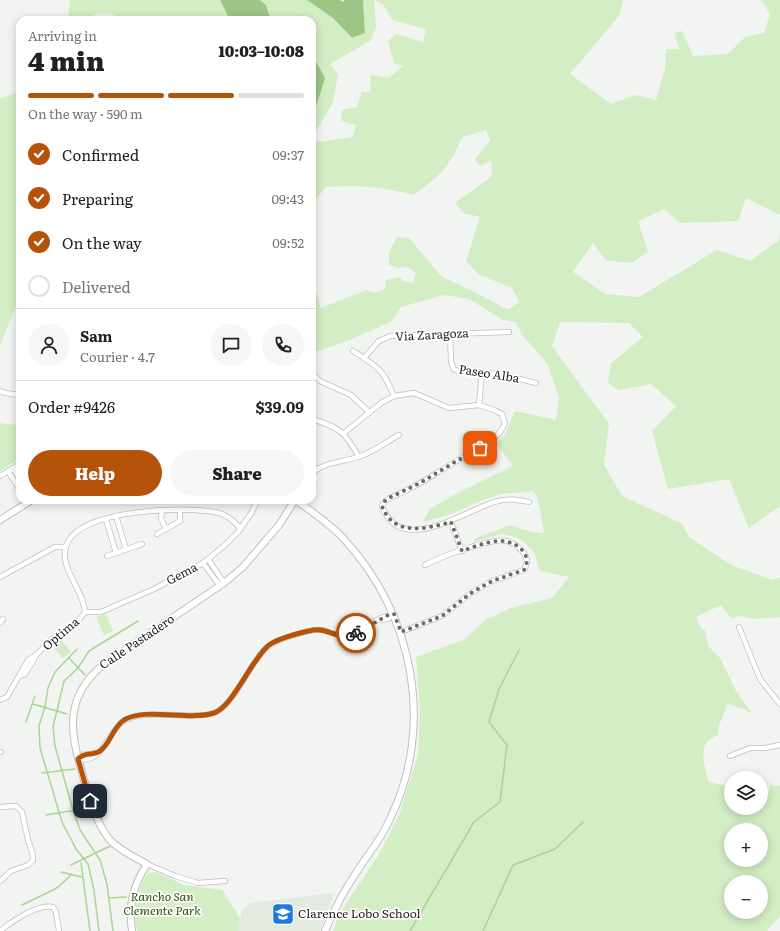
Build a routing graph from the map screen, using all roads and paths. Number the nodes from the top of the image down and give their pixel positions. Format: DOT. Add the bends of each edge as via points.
graph roads {
  1 [pos="509,332"];
  2 [pos="450,333"];
  3 [pos="353,351"];
  4 [pos="364,358"];
  5 [pos="482,372"];
  6 [pos="316,377"];
  7 [pos="536,383"];
  8 [pos="0,391"];
  9 [pos="16,395"];
  10 [pos="394,396"];
  11 [pos="479,405"];
  12 [pos="369,412"];
  13 [pos="316,420"];
  14 [pos="344,434"];
  15 [pos="399,436"];
  16 [pos="359,457"];
  17 [pos="16,466"];
  18 [pos="10,469"];
  19 [pos="317,469"];
  20 [pos="0,476"];
  21 [pos="16,476"];
  22 [pos="16,482"];
  23 [pos="529,502"];
  24 [pos="24,504"];
  25 [pos="256,504"];
  26 [pos="292,504"];
  27 [pos="300,504"];
  28 [pos="162,510"];
  29 [pos="180,510"];
  30 [pos="116,516"];
  31 [pos="106,519"];
  32 [pos="0,520"];
  33 [pos="451,522"];
  34 [pos="241,528"];
  35 [pos="166,529"];
  36 [pos="157,534"];
  37 [pos="142,544"];
  38 [pos="66,547"];
  39 [pos="126,549"];
  40 [pos="462,551"];
  41 [pos="116,552"];
  42 [pos="107,556"];
  43 [pos="208,559"];
  44 [pos="204,563"];
  45 [pos="425,565"];
  46 [pos="0,576"];
  47 [pos="222,584"];
  48 [pos="84,612"];
  49 [pos="394,614"];
  50 [pos="739,627"];
  51 [pos="401,632"];
  52 [pos="0,700"];
  53 [pos="780,704"];
  54 [pos="780,745"];
  55 [pos="730,756"];
  56 [pos="78,759"];
  57 [pos="0,807"];
  58 [pos="147,864"];
  59 [pos="0,880"];
  60 [pos="224,881"];
  61 [pos="0,931"];
  62 [pos="59,931"];
  63 [pos="132,931"];
  64 [pos="325,931"];
  1 -- 2 [label="street, Via Zaragoza"];
  2 -- 4 [label="street, Via Zaragoza" via="390,336 379,341"];
  2 -- 5 [label="street, Paseo Alba" via="451,362 454,369"];
  3 -- 4 [label="street"];
  4 -- 10 [label="street" via="379,368"];
  5 -- 7 [label="street, Paseo Alba"];
  5 -- 11 [label="street"];
  6 -- 12 [label="street" via="352,396"];
  8 -- 9 [label="street"];
  10 -- 11 [label="street" via="414,393 449,408"];
  10 -- 12 [label="street"];
  11 -- 33 [label="street" via="502,414 505,423 503,428 480,448 414,487 391,497 382,506 394,524 406,528 433,527"];
  12 -- 14 [label="street"];
  13 -- 14 [label="street"];
  14 -- 16 [label="street"];
  15 -- 16 [label="street"];
  16 -- 19 [label="street"];
  17 -- 18 [label="street"];
  18 -- 20 [label="street"];
  18 -- 21 [label="street"];
  18 -- 22 [label="street"];
  23 -- 33 [label="street" via="510,499 498,501"];
  24 -- 32 [label="street"];
  25 -- 34 [label="street, Gema"];
  26 -- 47 [label="street, Calle Pastadero" via="258,551"];
  27 -- 49 [label="street" via="342,537 365,564"];
  28 -- 29 [label="street"];
  28 -- 30 [label="street"];
  28 -- 35 [label="street" via="161,519"];
  29 -- 34 [label="street" via="220,513"];
  29 -- 35 [label="street" via="180,520"];
  30 -- 31 [label="street"];
  30 -- 39 [label="street"];
  31 -- 38 [label="street" via="77,531"];
  31 -- 41 [label="street"];
  33 -- 40 [label="street"];
  34 -- 43 [label="street, Gema"];
  35 -- 36 [label="street"];
  37 -- 39 [label="street"];
  38 -- 46 [label="street" via="55,547"];
  38 -- 48 [label="street" via="68,567 81,597"];
  39 -- 41 [label="street"];
  40 -- 45 [label="street"];
  40 -- 51 [label="street" via="506,540 526,554 528,563 524,570 492,581 471,593 442,616"];
  41 -- 42 [label="street"];
  43 -- 44 [label="street, Gema"];
  43 -- 47 [label="street"];
  44 -- 47 [label="street"];
  44 -- 48 [label="street, Gema" via="101,612"];
  47 -- 56 [label="street, Calle Pastadero" via="94,672 76,699 72,714 73,741"];
  48 -- 52 [label="street, Optima" via="75,625 54,637 28,660 7,697"];
  49 -- 51 [label="street"];
  49 -- 56 [label="street" via="387,615 349,636 318,630 271,644 220,710 205,714 131,718 118,724 98,753 82,755"];
  50 -- 53 [label="street" via="760,679"];
  51 -- 64 [label="street" via="410,664 414,702 412,743 403,789 389,822 344,891"];
  54 -- 55 [label="street" via="750,748"];
  56 -- 58 [label="street, Calle Pastadero" via="94,815 102,830 118,847"];
  57 -- 59 [label="street" via="19,807 33,855 33,860 28,865 11,871"];
  58 -- 60 [label="street, Calle Pastadero" via="198,883"];
  58 -- 63 [label="street" via="131,896"];
  61 -- 62 [label="street" via="30,912 48,906 53,907 56,912"];
}
